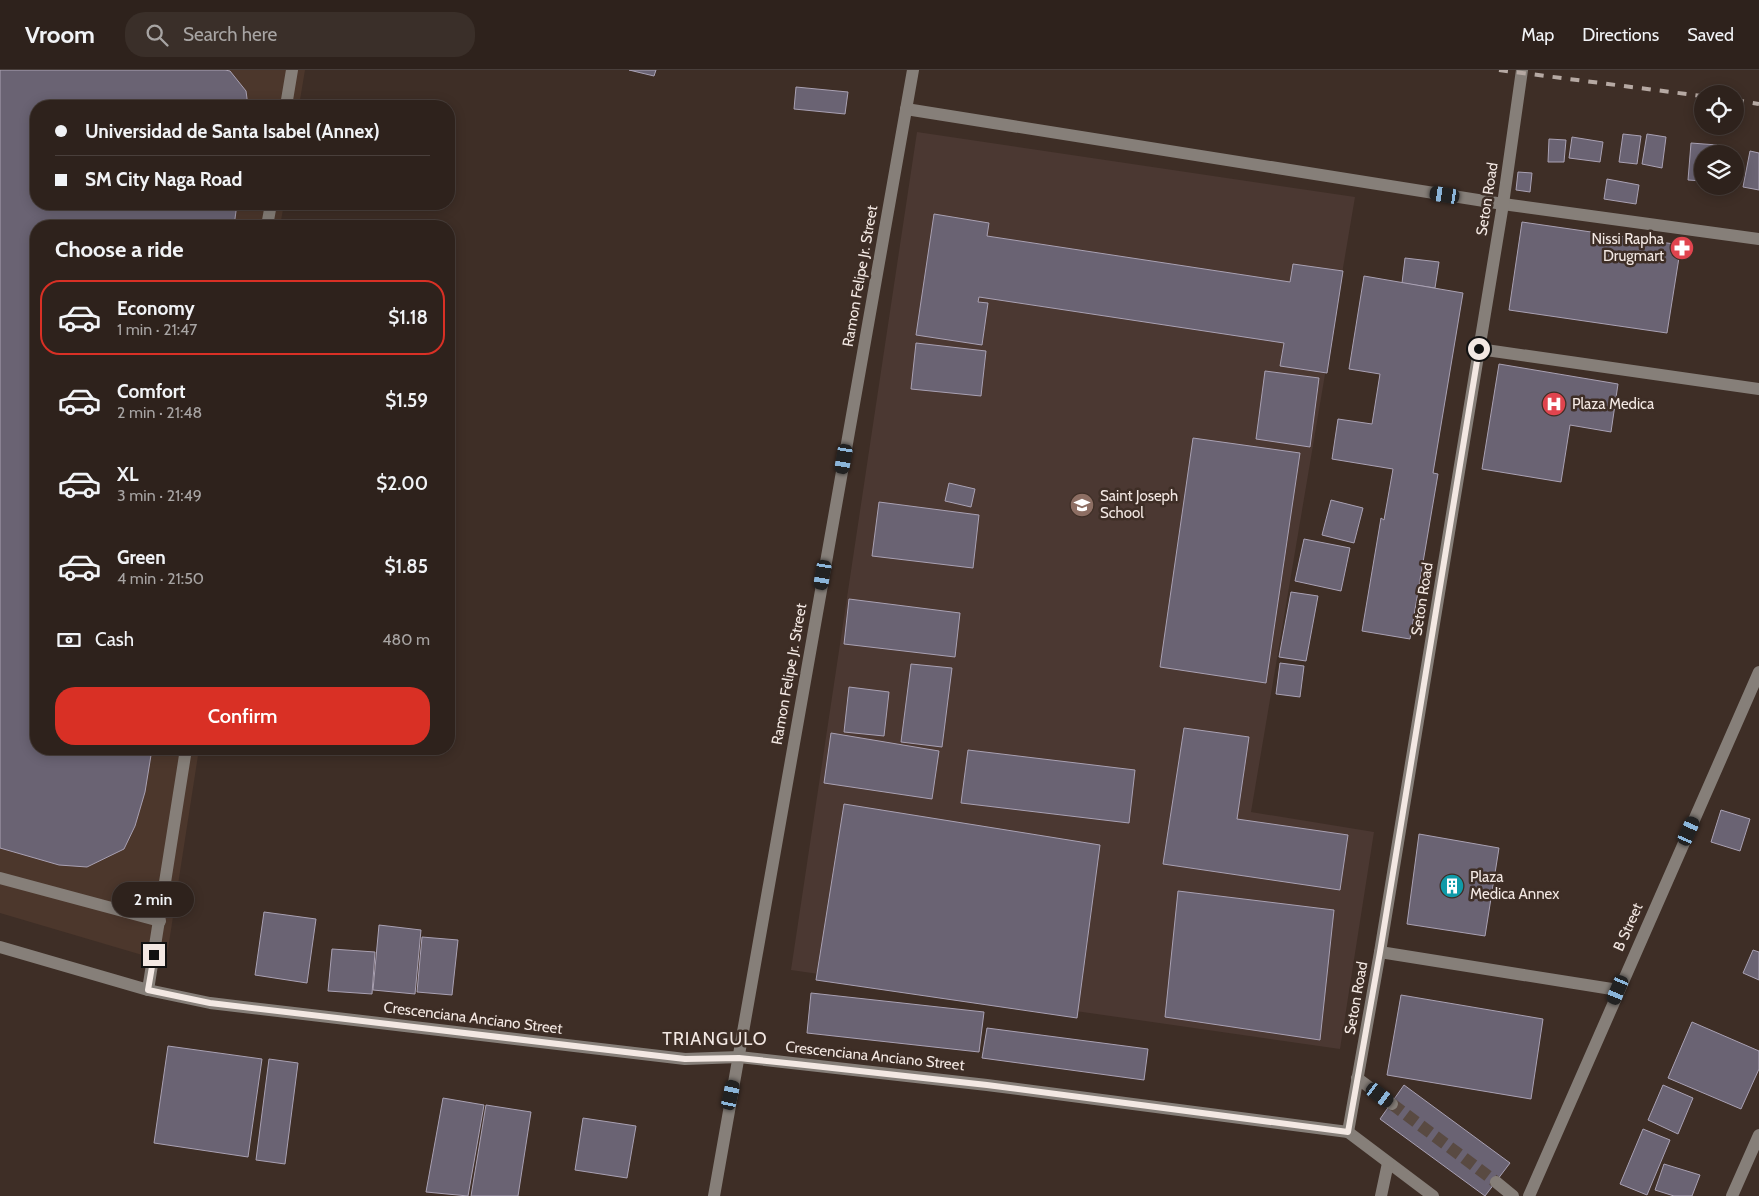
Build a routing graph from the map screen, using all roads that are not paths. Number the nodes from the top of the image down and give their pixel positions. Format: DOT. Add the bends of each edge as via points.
graph roads {
  1 [pos="292,70"];
  2 [pos="913,70"];
  3 [pos="1522,70"];
  4 [pos="287,100"];
  5 [pos="906,109"];
  6 [pos="1503,204"];
  7 [pos="1759,238"];
  8 [pos="1479,349"];
  9 [pos="1759,389"];
  10 [pos="1759,672"];
  11 [pos="185,755"];
  12 [pos="0,878"];
  13 [pos="160,921"];
  14 [pos="0,947"];
  15 [pos="1380,952"];
  16 [pos="148,990"];
  17 [pos="1618,990"];
  18 [pos="739,1058"];
  19 [pos="1357,1078"];
  20 [pos="1392,1104"];
  21 [pos="1348,1132"];
  22 [pos="1759,1136"];
  23 [pos="1388,1163"];
  24 [pos="1496,1182"];
  25 [pos="714,1196"];
  26 [pos="1381,1196"];
  27 [pos="1433,1196"];
  28 [pos="1513,1196"];
  29 [pos="1528,1196"];
  30 [pos="1732,1196"];
  1 -- 4 [label="street"];
  2 -- 5 [label="street, Ramon Felipe Jr. Street"];
  3 -- 6 [label="street, Seton Road"];
  5 -- 6 [label="street"];
  5 -- 18 [label="street, Ramon Felipe Jr. Street"];
  6 -- 7 [label="street"];
  6 -- 8 [label="street, Seton Road"];
  8 -- 9 [label="street"];
  8 -- 15 [label="street, Seton Road"];
  10 -- 17 [label="street, B Street"];
  11 -- 13 [label="street"];
  12 -- 13 [label="street"];
  13 -- 16 [label="street"];
  14 -- 16 [label="street, Crescenciana Anciano Street"];
  15 -- 17 [label="street"];
  15 -- 19 [label="street, Seton Road"];
  16 -- 18 [label="street, Crescenciana Anciano Street" via="210,1003 665,1057"];
  17 -- 29 [label="street, B Street"];
  18 -- 21 [label="street, Crescenciana Anciano Street" via="987,1085"];
  18 -- 25 [label="street, Ramon Felipe Jr. Street"];
  19 -- 20 [label="street"];
  19 -- 21 [label="street, Seton Road"];
  21 -- 23 [label="street"];
  22 -- 30 [label="street"];
  23 -- 26 [label="street"];
  23 -- 27 [label="street"];
  24 -- 28 [label="street"];
}
